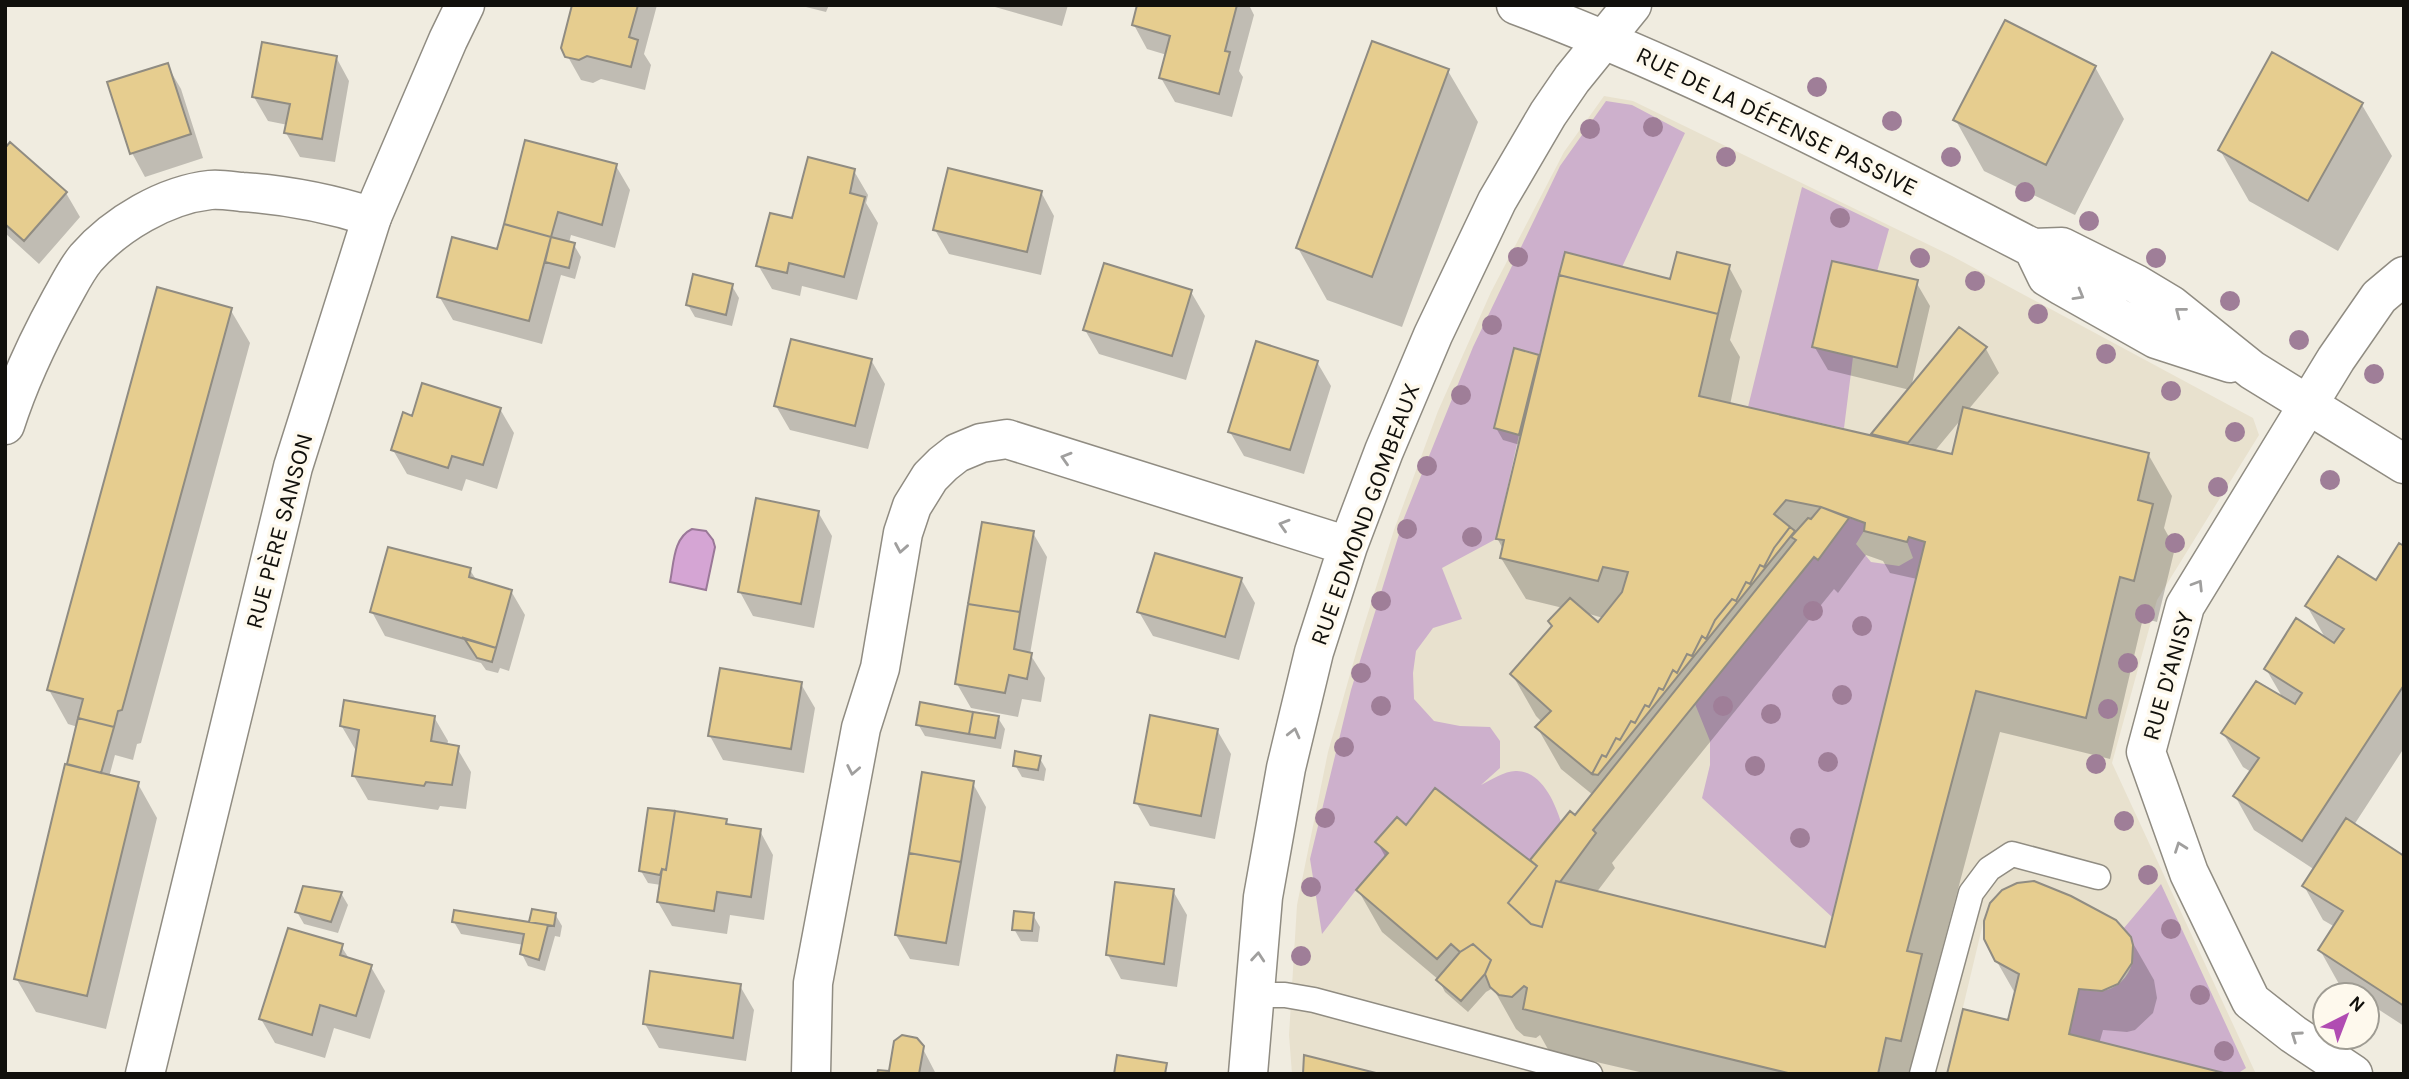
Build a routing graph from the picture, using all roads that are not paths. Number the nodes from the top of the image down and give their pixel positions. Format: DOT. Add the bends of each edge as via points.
graph roads {
  1 [pos="465,5"];
  2 [pos="1516,5"];
  3 [pos="1632,5"];
  4 [pos="1604,40"];
  5 [pos="372,217"];
  6 [pos="2404,276"];
  7 [pos="2308,405"];
  8 [pos="5,425"];
  9 [pos="2404,464"];
  10 [pos="1348,546"];
  11 [pos="2098,877"];
  12 [pos="1254,995"];
  13 [pos="145,1074"];
  14 [pos="811,1074"];
  15 [pos="1248,1074"];
  16 [pos="1590,1074"];
  17 [pos="1922,1074"];
  18 [pos="2353,1074"];
  1 -- 5 [label="street, RUE PÈRE SANSON"];
  2 -- 4 [label="street, RUE DE LA DÉFENSE PASSIVE"];
  3 -- 4 [label="street, RUE EDMOND GOMBEAUX"];
  4 -- 7 [label="street, RUE DE LA DÉFENSE PASSIVE" via="1796,128 2033,248 2062,247 2116,273 2171,305 2252,370"];
  4 -- 10 [label="street, RUE EDMOND GOMBEAUX" via="1548,114 1497,201 1433,335"];
  5 -- 8 [label="street" via="331,204 211,190 148,211 85,259 48,322"];
  5 -- 13 [label="street, RUE PÈRE SANSON" via="293,467"];
  6 -- 7 [label="street, RUE D'ANISY" via="2379,297"];
  7 -- 9 [label="street, RUE DE LA DÉFENSE PASSIVE"];
  18 -- 7 [label="street, RUE D'ANISY, one-way" via="2251,1001 2189,873 2146,752 2185,606"];
  12 -- 10 [label="street, RUE EDMOND GOMBEAUX, one-way" via="1263,897 1286,768 1314,652"];
  10 -- 14 [label="street, one-way" via="1007,439 957,453 929,477 903,533 880,668 861,728 813,983"];
  11 -- 17 [label="lane" via="2012,854 1989,869 1971,893"];
  12 -- 15 [label="street, RUE EDMOND GOMBEAUX"];
  12 -- 16 [label="lane" via="1314,1000"];
}
